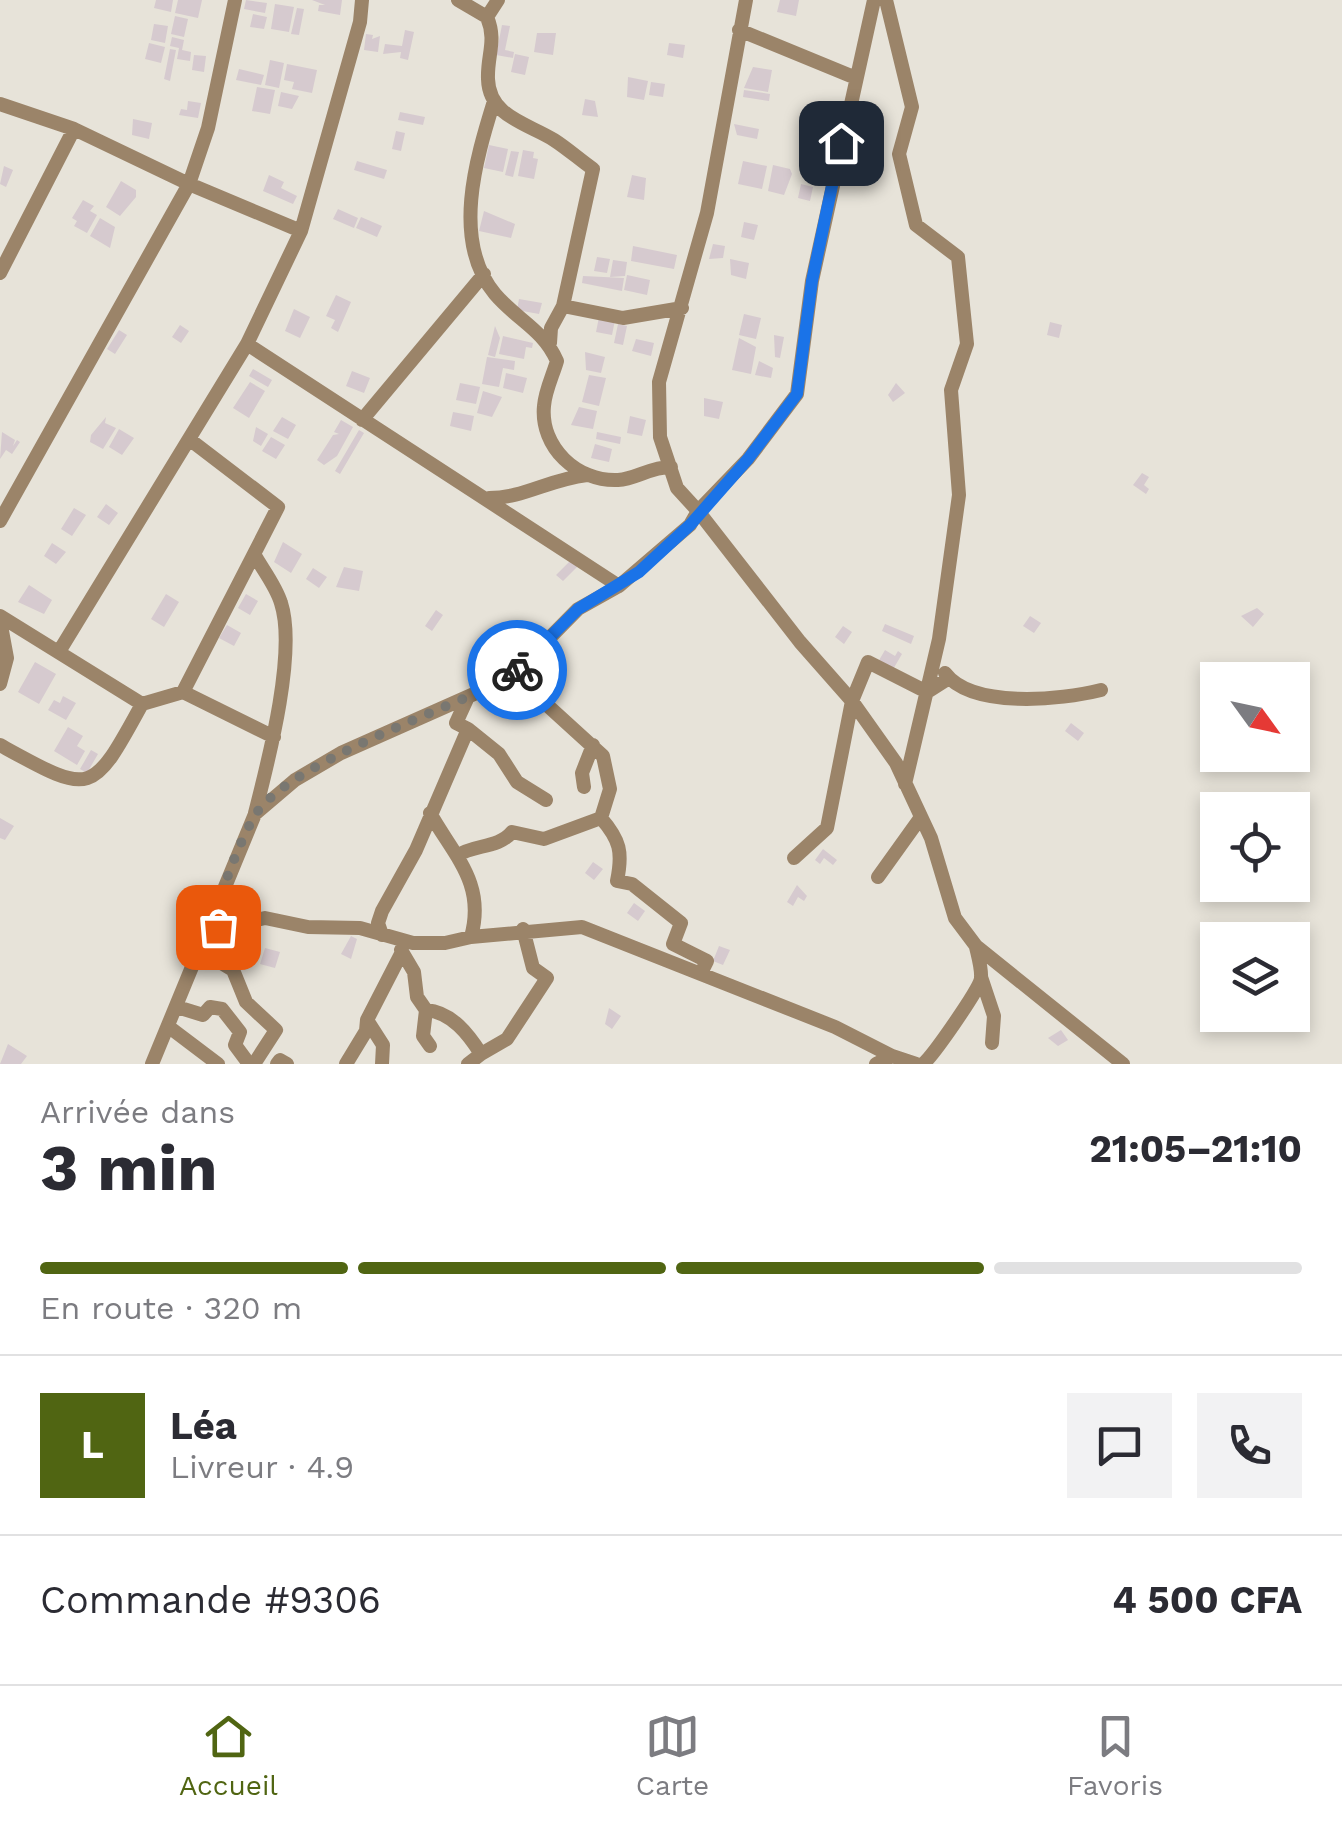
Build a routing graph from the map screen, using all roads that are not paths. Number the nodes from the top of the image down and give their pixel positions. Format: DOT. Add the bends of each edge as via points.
graph roads {
  1 [pos="234,0"];
  2 [pos="362,0"];
  3 [pos="458,0"];
  4 [pos="498,0"];
  5 [pos="746,0"];
  6 [pos="874,0"];
  7 [pos="886,0"];
  8 [pos="487,17"];
  9 [pos="739,30"];
  10 [pos="856,78"];
  11 [pos="494,101"];
  12 [pos="0,104"];
  13 [pos="74,129"];
  14 [pos="189,184"];
  15 [pos="301,231"];
  16 [pos="0,273"];
  17 [pos="484,274"];
  18 [pos="564,306"];
  19 [pos="682,308"];
  20 [pos="546,333"];
  21 [pos="247,344"];
  22 [pos="362,420"];
  23 [pos="189,438"];
  24 [pos="670,468"];
  25 [pos="588,474"];
  26 [pos="488,498"];
  27 [pos="698,511"];
  28 [pos="0,521"];
  29 [pos="254,554"];
  30 [pos="619,586"];
  31 [pos="0,618"];
  32 [pos="60,650"];
  33 [pos="935,657"];
  34 [pos="520,667"];
  35 [pos="949,678"];
  36 [pos="0,684"];
  37 [pos="1101,690"];
  38 [pos="183,692"];
  39 [pos="927,692"];
  40 [pos="466,699"];
  41 [pos="852,701"];
  42 [pos="142,704"];
  43 [pos="468,729"];
  44 [pos="274,737"];
  45 [pos="0,745"];
  46 [pos="593,745"];
  47 [pos="905,785"];
  48 [pos="584,787"];
  49 [pos="546,800"];
  50 [pos="255,814"];
  51 [pos="430,814"];
  52 [pos="601,818"];
  53 [pos="921,818"];
  54 [pos="457,856"];
  55 [pos="794,858"];
  56 [pos="878,877"];
  57 [pos="380,918"];
  58 [pos="360,928"];
  59 [pos="207,932"];
  60 [pos="523,932"];
  61 [pos="387,936"];
  62 [pos="471,937"];
  63 [pos="976,946"];
  64 [pos="200,950"];
  65 [pos="402,952"];
  66 [pos="701,973"];
  67 [pos="981,977"];
  68 [pos="177,1007"];
  69 [pos="426,1010"];
  70 [pos="367,1020"];
  71 [pos="169,1027"];
  72 [pos="992,1044"];
  73 [pos="430,1046"];
  74 [pos="481,1054"];
  75 [pos="892,1056"];
  76 [pos="152,1064"];
  77 [pos="218,1064"];
  78 [pos="252,1064"];
  79 [pos="277,1064"];
  80 [pos="287,1064"];
  81 [pos="346,1064"];
  82 [pos="382,1064"];
  83 [pos="468,1064"];
  84 [pos="876,1064"];
  85 [pos="919,1064"];
  86 [pos="1123,1064"];
  1 -- 14 [label="street" via="208,128"];
  2 -- 15 [label="street"];
  3 -- 8 [label="street"];
  4 -- 8 [label="street"];
  5 -- 9 [label="street"];
  6 -- 10 [label="street"];
  7 -- 33 [label="street" via="912,107 899,154 910,204 916,225 958,257 967,344 951,390 959,495"];
  8 -- 11 [label="street" via="494,34 488,80"];
  9 -- 10 [label="street"];
  9 -- 19 [label="street" via="707,213"];
  10 -- 27 [label="street" via="812,281 797,394"];
  11 -- 17 [label="street" via="472,191 471,235"];
  11 -- 18 [label="street" via="516,124 552,138 593,170"];
  12 -- 13 [label="street"];
  13 -- 14 [label="street"];
  13 -- 16 [label="street"];
  14 -- 15 [label="street"];
  14 -- 28 [label="street"];
  15 -- 21 [label="street"];
  17 -- 20 [label="street" via="494,292"];
  17 -- 22 [label="street"];
  18 -- 19 [label="street" via="624,318"];
  18 -- 20 [label="street"];
  19 -- 24 [label="street" via="659,382 660,436"];
  20 -- 25 [label="street" via="557,361 544,428 565,463"];
  21 -- 22 [label="street"];
  21 -- 23 [label="street"];
  22 -- 26 [label="street"];
  23 -- 29 [label="street" via="278,508"];
  23 -- 32 [label="street"];
  24 -- 25 [label="street" via="652,467 620,480"];
  24 -- 27 [label="street" via="677,488"];
  25 -- 26 [label="street" via="537,484 518,498"];
  26 -- 30 [label="street"];
  27 -- 30 [label="street"];
  27 -- 41 [label="street"];
  29 -- 38 [label="street"];
  29 -- 44 [label="street" via="283,619"];
  30 -- 34 [label="street" via="578,609"];
  31 -- 32 [label="street"];
  31 -- 36 [label="street" via="7,658"];
  32 -- 42 [label="street"];
  33 -- 35 [label="street"];
  33 -- 39 [label="street"];
  34 -- 40 [label="street"];
  34 -- 46 [label="street" via="547,705"];
  35 -- 37 [label="street" via="991,697"];
  35 -- 39 [label="street"];
  38 -- 42 [label="street"];
  38 -- 44 [label="street"];
  39 -- 41 [label="street" via="868,662"];
  39 -- 47 [label="street"];
  40 -- 43 [label="street" via="456,722"];
  40 -- 50 [label="street" via="341,753 294,780"];
  41 -- 47 [label="street"];
  41 -- 55 [label="street" via="826,828"];
  42 -- 45 [label="street" via="111,762 88,780 64,780"];
  43 -- 49 [label="street" via="500,754 517,782"];
  43 -- 51 [label="street"];
  44 -- 50 [label="street"];
  46 -- 48 [label="street"];
  46 -- 52 [label="street" via="603,756 610,788"];
  47 -- 53 [label="street"];
  50 -- 59 [label="street"];
  51 -- 54 [label="street"];
  51 -- 57 [label="street"];
  52 -- 54 [label="street" via="544,839 512,832"];
  52 -- 66 [label="street" via="619,839 617,881 632,884 681,923 673,944 707,961"];
  53 -- 56 [label="street"];
  53 -- 63 [label="street" via="955,918"];
  54 -- 62 [label="street" via="475,897"];
  57 -- 58 [label="street"];
  57 -- 61 [label="street"];
  58 -- 59 [label="street" via="265,918"];
  58 -- 61 [label="street"];
  59 -- 64 [label="street"];
  60 -- 62 [label="street"];
  60 -- 66 [label="street" via="600,931"];
  60 -- 74 [label="street" via="534,968 547,978 508,1039"];
  61 -- 62 [label="street" via="429,944"];
  61 -- 65 [label="street"];
  63 -- 67 [label="street"];
  63 -- 86 [label="street"];
  64 -- 68 [label="street"];
  64 -- 78 [label="street" via="234,970 246,1002 276,1030"];
  65 -- 69 [label="street"];
  65 -- 70 [label="street"];
  66 -- 75 [label="street"];
  67 -- 72 [label="street" via="994,1016"];
  67 -- 85 [label="street" via="937,1053"];
  68 -- 71 [label="street"];
  68 -- 78 [label="street" via="204,1015 210,1006 222,1009 240,1032 235,1045"];
  69 -- 73 [label="street" via="423,1036"];
  69 -- 74 [label="street" via="473,1036"];
  70 -- 81 [label="street"];
  70 -- 82 [label="street" via="382,1045"];
  71 -- 76 [label="street"];
  71 -- 77 [label="street"];
  74 -- 83 [label="street"];
  75 -- 84 [label="street"];
  75 -- 85 [label="street"];
  79 -- 80 [label="street"];
}
